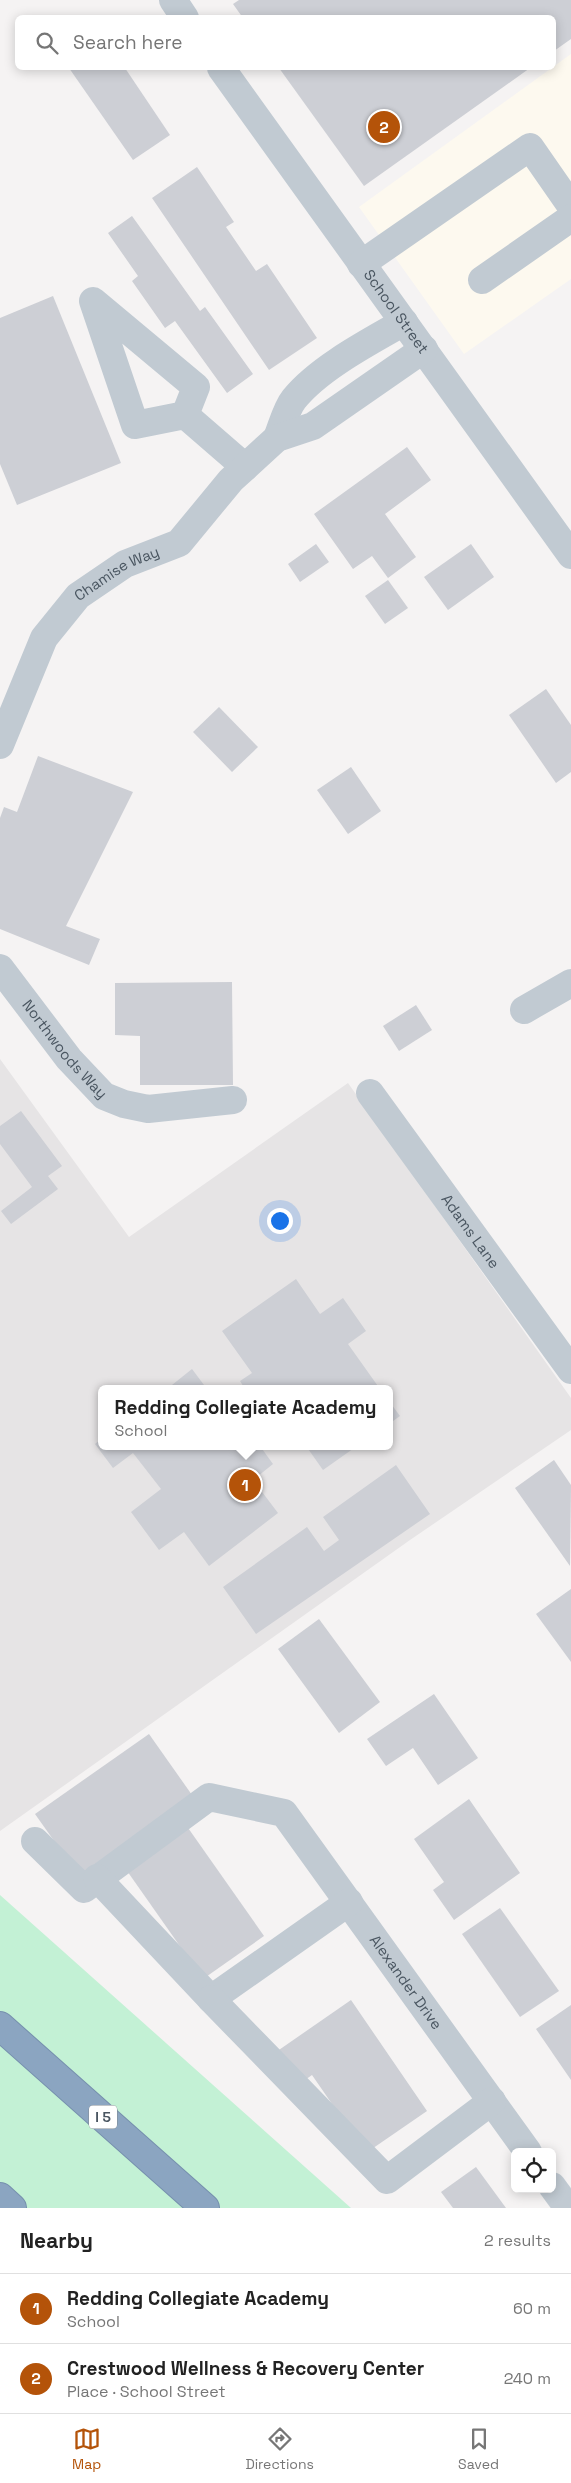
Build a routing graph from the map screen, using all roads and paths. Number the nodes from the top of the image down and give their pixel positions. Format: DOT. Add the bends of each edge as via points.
graph roads {
  1 [pos="173,0"];
  2 [pos="183,15"];
  3 [pos="222,70"];
  4 [pos="571,206"];
  5 [pos="571,218"];
  6 [pos="361,264"];
  7 [pos="482,280"];
  8 [pos="404,322"];
  9 [pos="424,349"];
  10 [pos="185,415"];
  11 [pos="277,438"];
  12 [pos="245,467"];
  13 [pos="571,555"];
  14 [pos="0,745"];
  15 [pos="0,968"];
  16 [pos="571,984"];
  17 [pos="524,1010"];
  18 [pos="370,1093"];
  19 [pos="232,1100"];
  20 [pos="571,1370"];
  21 [pos="36,1841"];
  22 [pos="97,1878"];
  23 [pos="349,1902"];
  24 [pos="211,1999"];
  25 [pos="0,2026"];
  26 [pos="492,2102"];
  27 [pos="525,2148"];
  28 [pos="556,2192"];
  29 [pos="0,2197"];
  30 [pos="12,2208"];
  31 [pos="205,2208"];
  32 [pos="568,2208"];
  1 -- 2 [label="street"];
  3 -- 6 [label="street, School Street"];
  4 -- 6 [label="street" via="530,147"];
  5 -- 7 [label="street"];
  6 -- 8 [label="street, School Street"];
  8 -- 9 [label="street, School Street"];
  8 -- 11 [label="street, Chamise Way" via="350,353 309,384 293,400"];
  9 -- 11 [label="street, Chamise Way" via="313,426"];
  9 -- 13 [label="street, School Street"];
  10 -- 10 [label="street" via="196,387 93,301 135,425"];
  10 -- 12 [label="street"];
  11 -- 12 [label="street, Chamise Way"];
  12 -- 14 [label="street, Chamise Way" via="179,543 125,564 78,596 44,638"];
  15 -- 19 [label="street, Northwoods Way" via="69,1059 104,1096 148,1109"];
  16 -- 17 [label="street"];
  18 -- 20 [label="street, Adams Lane"];
  21 -- 22 [label="street" via="84,1889"];
  22 -- 23 [label="street, Alexander Drive" via="208,1797 284,1813"];
  22 -- 24 [label="street"];
  23 -- 24 [label="street"];
  23 -- 26 [label="street, Alexander Drive"];
  24 -- 26 [label="street" via="387,2180"];
  25 -- 31 [label="highway, I 5"];
  26 -- 27 [label="street, Alexander Drive"];
  28 -- 32 [label="street"];
  29 -- 30 [label="highway"];
}
